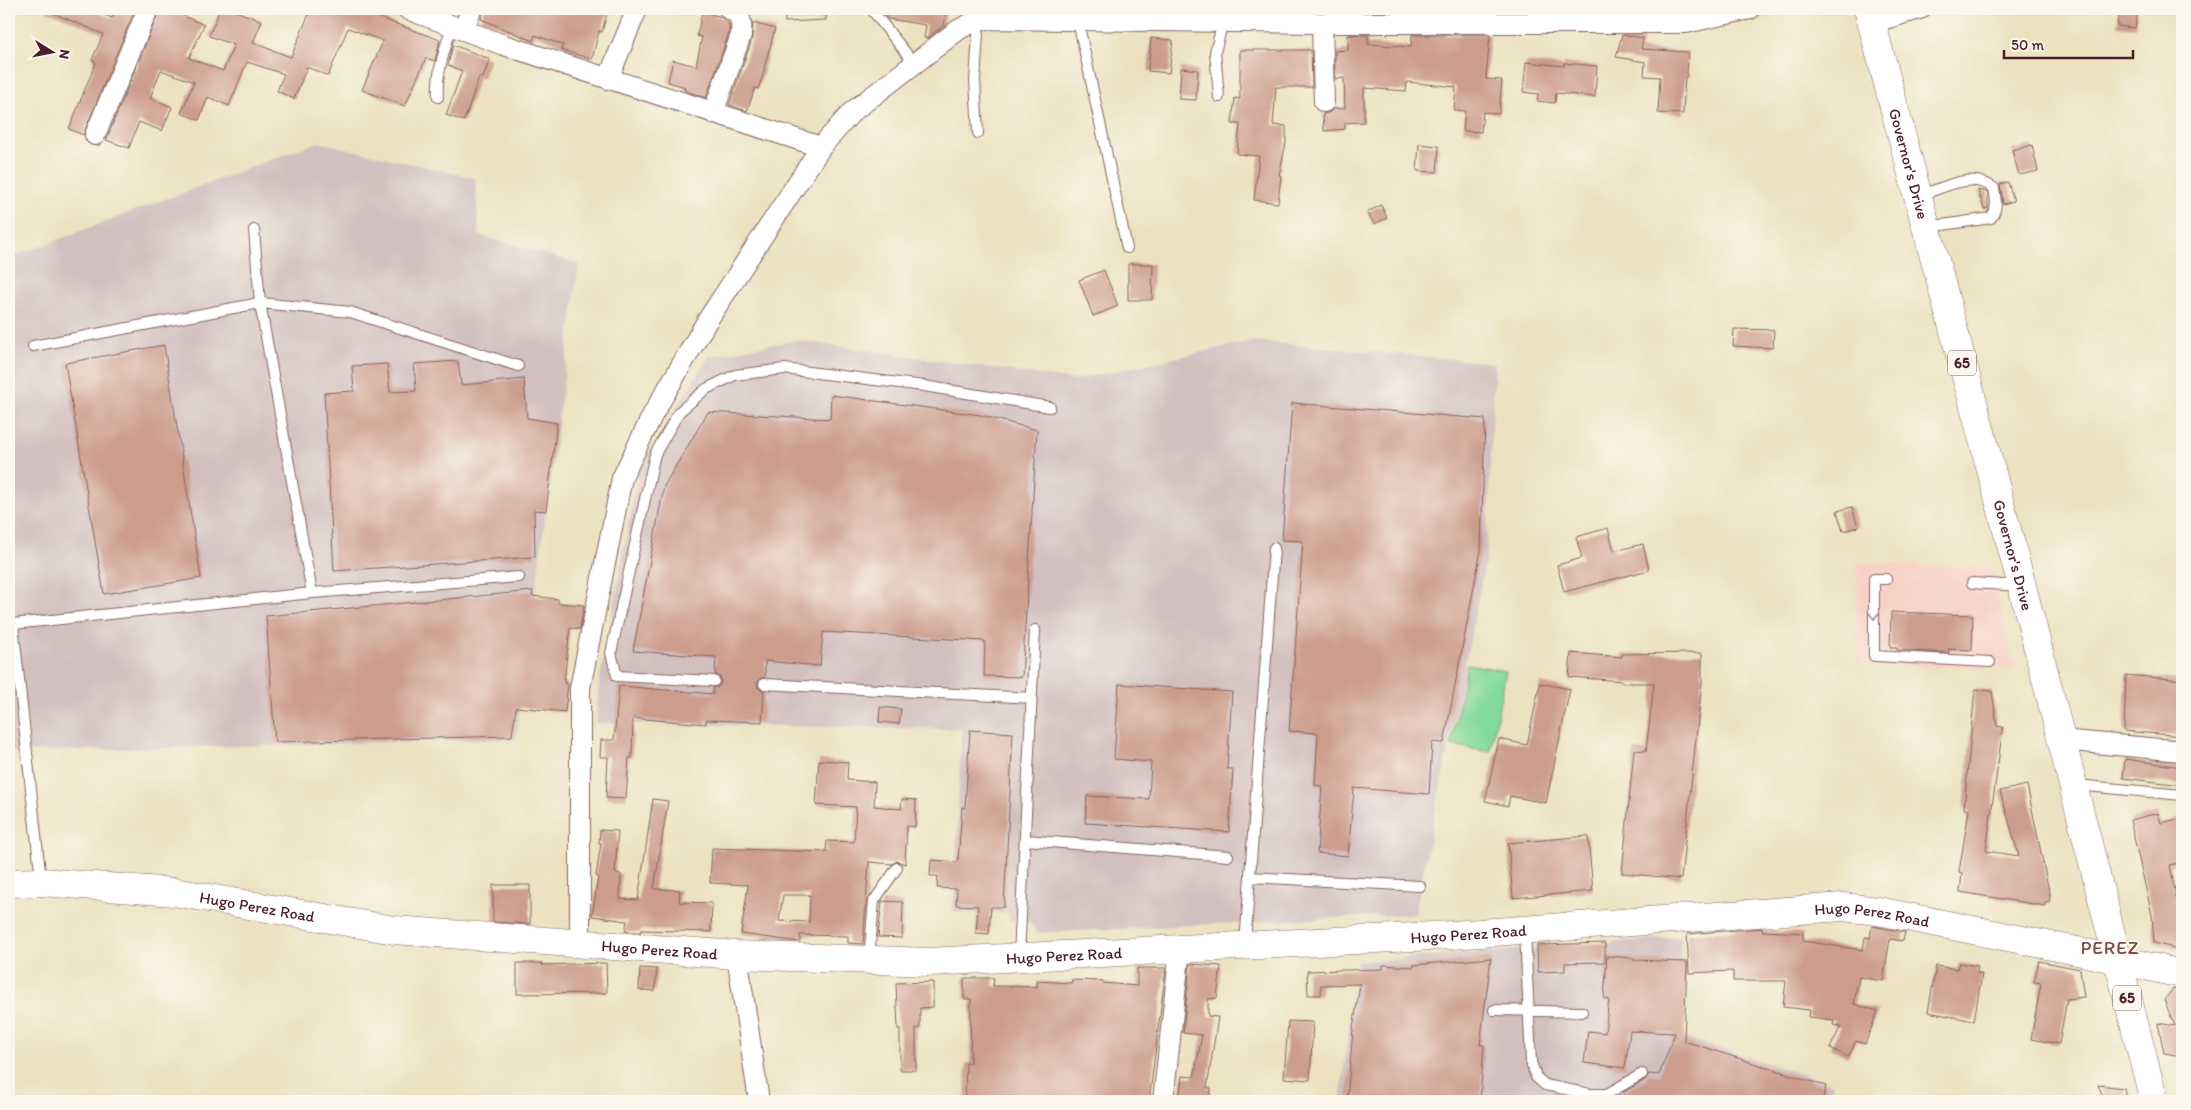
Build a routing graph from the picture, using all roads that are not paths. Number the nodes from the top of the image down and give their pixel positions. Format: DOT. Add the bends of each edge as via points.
graph roads {
  1 [pos="148,9"];
  2 [pos="407,9"];
  3 [pos="472,9"];
  4 [pos="637,9"];
  5 [pos="729,9"];
  6 [pos="871,9"];
  7 [pos="960,9"];
  8 [pos="1750,9"];
  9 [pos="1920,9"];
  10 [pos="1574,15"];
  11 [pos="1870,16"];
  12 [pos="978,20"];
  13 [pos="1078,21"];
  14 [pos="1223,22"];
  15 [pos="1322,23"];
  16 [pos="457,28"];
  17 [pos="958,30"];
  18 [pos="914,63"];
  19 [pos="608,79"];
  20 [pos="438,97"];
  21 [pos="1220,97"];
  22 [pos="1324,102"];
  23 [pos="713,113"];
  24 [pos="978,133"];
  25 [pos="95,135"];
  26 [pos="821,147"];
  27 [pos="1913,180"];
  28 [pos="254,230"];
  29 [pos="1927,231"];
  30 [pos="1127,248"];
  31 [pos="260,302"];
  32 [pos="33,346"];
  33 [pos="518,366"];
  34 [pos="1050,407"];
  35 [pos="1274,548"];
  36 [pos="519,577"];
  37 [pos="1886,579"];
  38 [pos="1972,583"];
  39 [pos="2022,586"];
  40 [pos="312,593"];
  41 [pos="1035,630"];
  42 [pos="1990,662"];
  43 [pos="714,681"];
  44 [pos="764,684"];
  45 [pos="1032,698"];
  46 [pos="2061,740"];
  47 [pos="2182,751"];
  48 [pos="2072,785"];
  49 [pos="2182,795"];
  50 [pos="1025,840"];
  51 [pos="1228,856"];
  52 [pos="897,868"];
  53 [pos="1250,877"];
  54 [pos="41,882"];
  55 [pos="9,883"];
  56 [pos="1420,886"];
  57 [pos="1525,930"];
  58 [pos="580,945"];
  59 [pos="1245,946"];
  60 [pos="1180,949"];
  61 [pos="737,955"];
  62 [pos="1019,957"];
  63 [pos="869,960"];
  64 [pos="2117,960"];
  65 [pos="2182,974"];
  66 [pos="1494,1010"];
  67 [pos="1528,1010"];
  68 [pos="1582,1012"];
  69 [pos="1642,1074"];
  70 [pos="759,1101"];
  71 [pos="1163,1101"];
  72 [pos="2154,1101"];
  1 -- 25 [label="street"];
  2 -- 16 [label="street"];
  3 -- 16 [label="street"];
  4 -- 19 [label="street"];
  5 -- 23 [label="street" via="739,15 741,35"];
  6 -- 18 [label="lane"];
  7 -- 17 [label="street"];
  8 -- 10 [label="street" via="1686,23"];
  9 -- 11 [label="street"];
  10 -- 15 [label="street"];
  11 -- 27 [label="street, Governor's Drive / 65"];
  12 -- 13 [label="street"];
  12 -- 17 [label="street"];
  12 -- 24 [label="lane" via="974,80"];
  13 -- 14 [label="street"];
  13 -- 30 [label="lane"];
  14 -- 15 [label="street"];
  14 -- 21 [label="lane" via="1215,52"];
  15 -- 22 [label="street"];
  16 -- 19 [label="street"];
  16 -- 20 [label="lane" via="440,66"];
  17 -- 18 [label="street"];
  18 -- 26 [label="street" via="852,112"];
  19 -- 23 [label="street"];
  23 -- 26 [label="street"];
  26 -- 58 [label="street" via="706,321 653,414 622,478 580,688"];
  27 -- 29 [label="street, Governor's Drive / 65"];
  27 -- 29 [label="lane" via="1920,190 1929,192 1976,180 1983,180 1994,188 1997,204 1991,218 1935,226"];
  28 -- 31 [label="lane"];
  29 -- 39 [label="street, Governor's Drive / 65"];
  31 -- 32 [label="lane"];
  31 -- 33 [label="lane" via="350,312"];
  31 -- 40 [label="lane"];
  34 -- 43 [label="lane" via="924,386 784,369 735,375 706,390 679,412 655,454 611,653 617,676"];
  35 -- 53 [label="lane"];
  36 -- 40 [label="lane"];
  37 -- 42 [label="lane, one-way" via="1874,579 1874,656"];
  38 -- 39 [label="lane"];
  39 -- 46 [label="street, Governor's Drive / 65"];
  40 -- 54 [label="lane" via="13,624"];
  41 -- 45 [label="lane"];
  44 -- 45 [label="lane"];
  45 -- 50 [label="lane"];
  46 -- 47 [label="street"];
  46 -- 48 [label="street, Governor's Drive / 65"];
  48 -- 49 [label="lane"];
  48 -- 64 [label="street, Governor's Drive / 65"];
  50 -- 51 [label="lane"];
  50 -- 62 [label="lane"];
  52 -- 63 [label="lane" via="874,901"];
  53 -- 56 [label="lane"];
  53 -- 59 [label="lane"];
  54 -- 55 [label="street, Hugo Perez Road"];
  54 -- 58 [label="street, Hugo Perez Road" via="174,892 394,930"];
  57 -- 59 [label="street, Hugo Perez Road"];
  57 -- 64 [label="street, Hugo Perez Road" via="1843,907 1886,912"];
  57 -- 67 [label="lane"];
  58 -- 61 [label="street, Hugo Perez Road"];
  59 -- 60 [label="street, Hugo Perez Road"];
  60 -- 62 [label="street, Hugo Perez Road"];
  60 -- 71 [label="street"];
  61 -- 63 [label="street, Hugo Perez Road"];
  61 -- 70 [label="street"];
  62 -- 63 [label="street, Hugo Perez Road" via="929,962"];
  64 -- 65 [label="street, Hugo Perez Road"];
  64 -- 72 [label="street, Governor's Drive / 65"];
  66 -- 67 [label="lane"];
  67 -- 68 [label="lane"];
  67 -- 69 [label="lane" via="1531,1062 1536,1077 1545,1085 1607,1094"];
}
